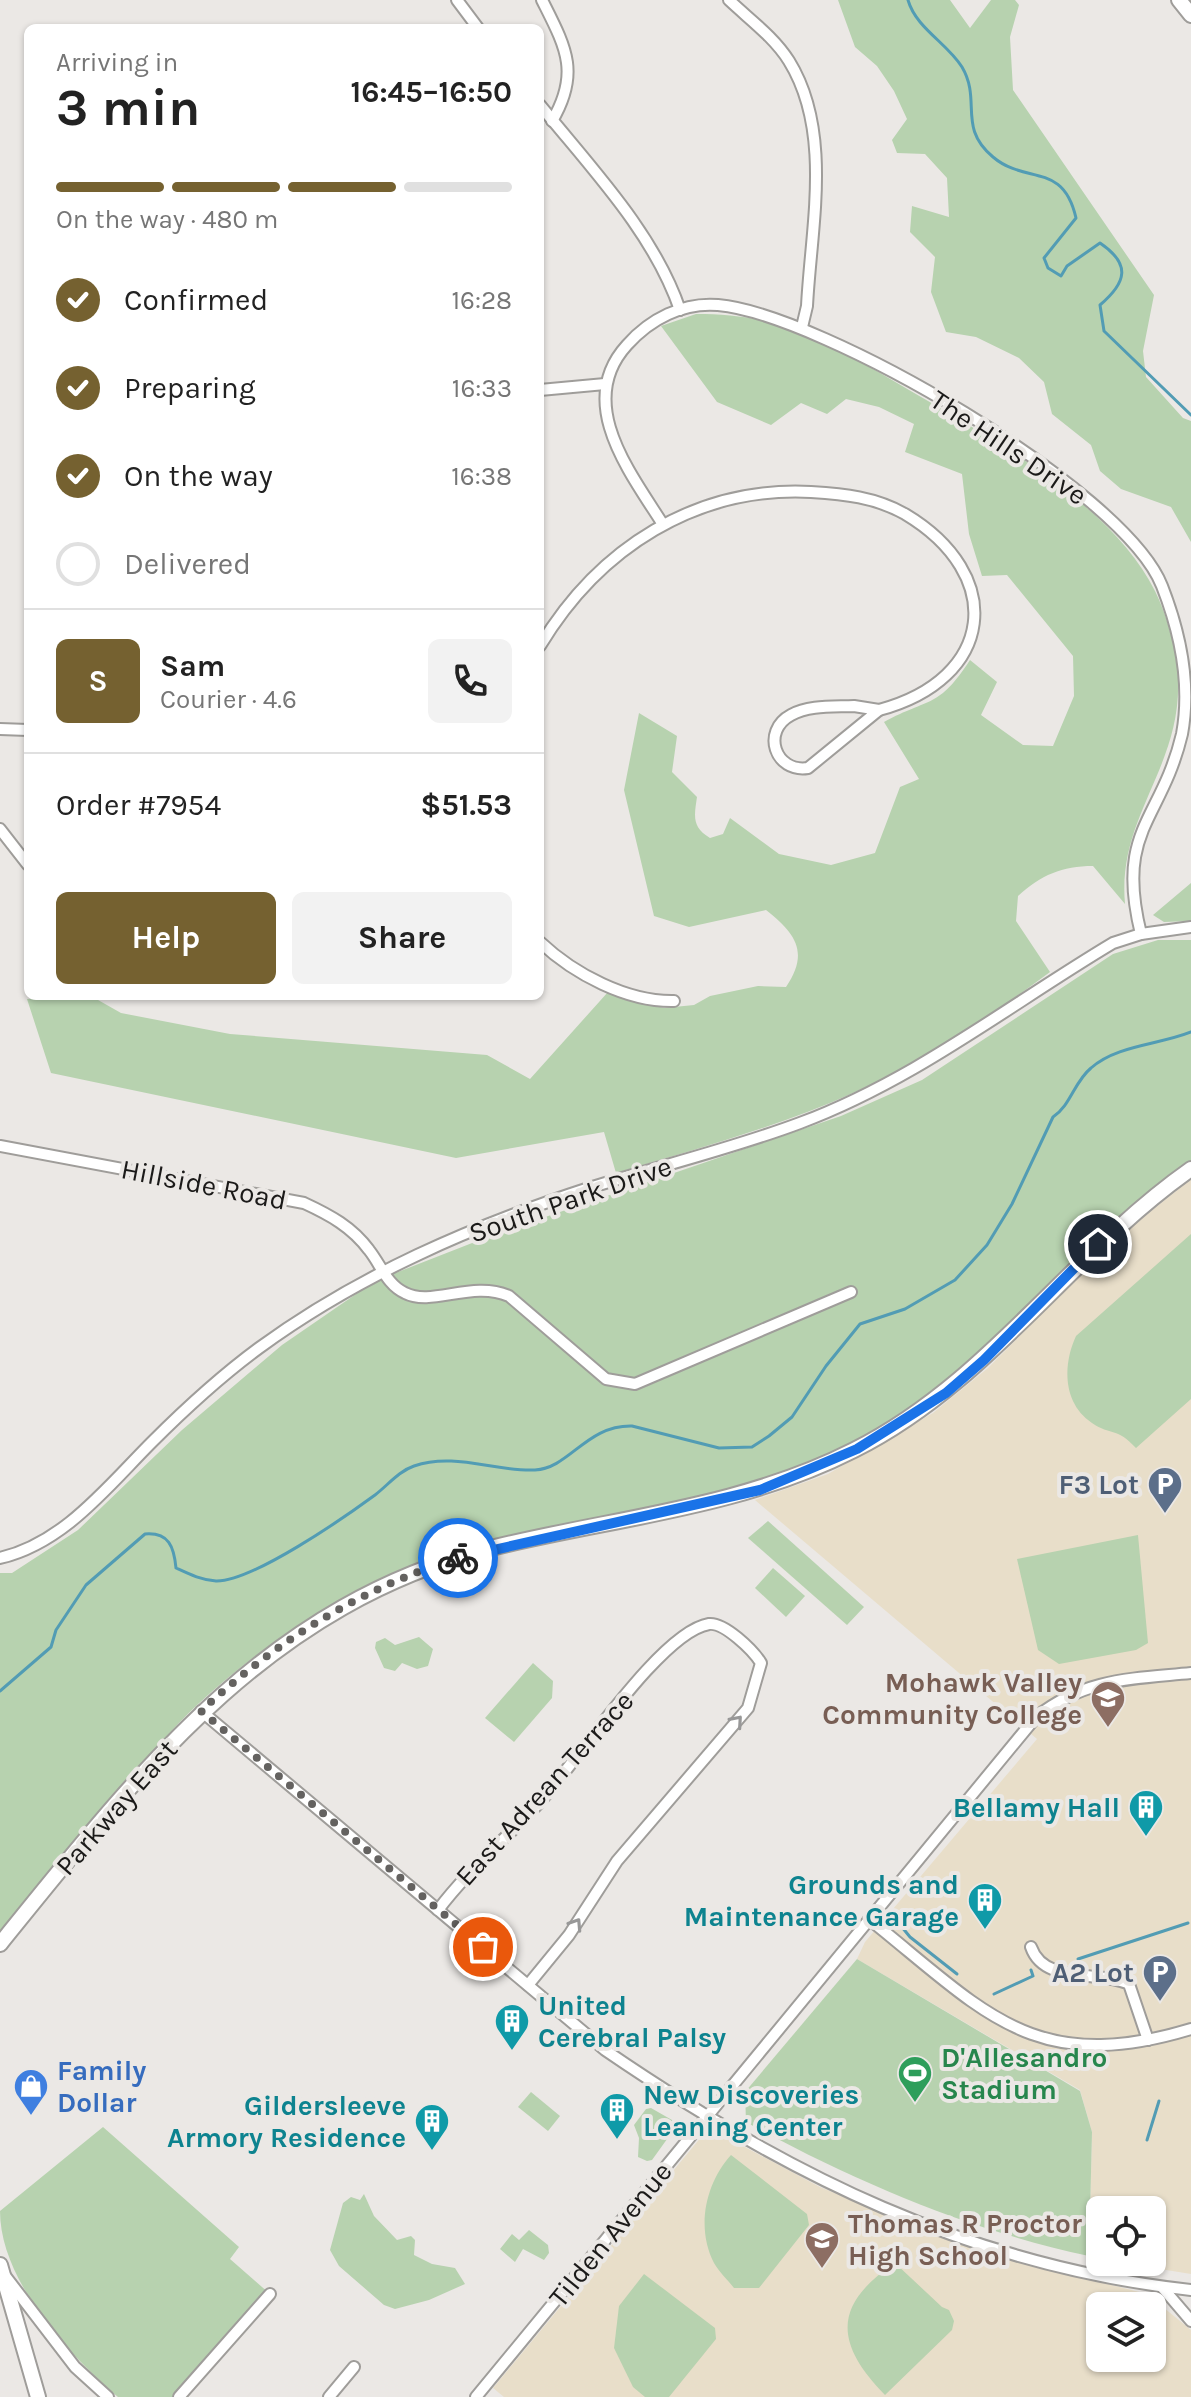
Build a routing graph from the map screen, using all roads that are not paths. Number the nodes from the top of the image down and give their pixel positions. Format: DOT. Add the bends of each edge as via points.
graph roads {
  1 [pos="457,0"];
  2 [pos="542,0"];
  3 [pos="729,0"];
  4 [pos="1179,0"];
  5 [pos="1191,15"];
  6 [pos="475,24"];
  7 [pos="544,110"];
  8 [pos="552,121"];
  9 [pos="680,310"];
  10 [pos="802,327"];
  11 [pos="605,384"];
  12 [pos="544,390"];
  13 [pos="662,523"];
  14 [pos="544,641"];
  15 [pos="879,710"];
  16 [pos="0,729"];
  17 [pos="24,730"];
  18 [pos="0,829"];
  19 [pos="24,860"];
  20 [pos="1191,927"];
  21 [pos="1141,934"];
  22 [pos="544,945"];
  23 [pos="674,1001"];
  24 [pos="0,1146"];
  25 [pos="1191,1169"];
  26 [pos="382,1269"];
  27 [pos="851,1292"];
  28 [pos="0,1558"];
  29 [pos="1191,1673"];
  30 [pos="201,1711"];
  31 [pos="438,1910"];
  32 [pos="869,1919"];
  33 [pos="0,1944"];
  34 [pos="1031,1947"];
  35 [pos="528,1985"];
  36 [pos="1191,2029"];
  37 [pos="1148,2040"];
  38 [pos="707,2116"];
  39 [pos="1,2268"];
  40 [pos="1162,2287"];
  41 [pos="1191,2290"];
  42 [pos="270,2294"];
  43 [pos="1191,2321"];
  44 [pos="354,2367"];
  45 [pos="38,2397"];
  46 [pos="108,2397"];
  47 [pos="179,2397"];
  48 [pos="329,2397"];
  49 [pos="476,2397"];
  1 -- 6 [label="street"];
  2 -- 8 [label="street" via="569,64 569,86"];
  3 -- 10 [label="street" via="788,59 814,128"];
  4 -- 5 [label="street"];
  7 -- 8 [label="street"];
  8 -- 9 [label="street" via="645,240 668,274"];
  9 -- 10 [label="street, The Hills Drive" via="717,305"];
  9 -- 11 [label="street, The Hills Drive" via="639,331 617,355"];
  10 -- 21 [label="street, The Hills Drive" via="916,386 1060,477 1125,535 1161,583 1175,623 1187,695 1176,757 1136,843 1132,900"];
  11 -- 12 [label="street"];
  11 -- 13 [label="street" via="605,408 623,461"];
  13 -- 14 [label="street" via="575,598"];
  13 -- 15 [label="street" via="737,497 783,491 872,499 919,525 945,549 971,590 973,630 956,669 919,695"];
  15 -- 15 [label="street" via="808,768 788,767 780,759 775,734 794,713 825,707"];
  16 -- 17 [label="street"];
  18 -- 19 [label="street"];
  20 -- 21 [label="street, South Park Drive"];
  21 -- 26 [label="street, South Park Drive" via="1113,943 926,1065 856,1100 744,1143 523,1211"];
  22 -- 23 [label="street" via="603,983"];
  24 -- 26 [label="street, Hillside Road" via="304,1203 348,1228"];
  25 -- 30 [label="street, Parkway East" via="1120,1224 946,1393 857,1449 760,1490 428,1567 328,1615 269,1654"];
  26 -- 27 [label="street, Hillside Road" via="393,1287 408,1295 492,1289 509,1296 606,1379 620,1384 635,1384"];
  26 -- 28 [label="street, South Park Drive" via="229,1372 71,1522 40,1544"];
  29 -- 32 [label="street, Tilden Avenue" via="1098,1684 1057,1701 1036,1717"];
  30 -- 31 [label="street"];
  30 -- 33 [label="street, Parkway East"];
  31 -- 35 [label="street"];
  35 -- 31 [label="street, East Adrean Terrace, one-way" via="569,1935 617,1861 752,1701 759,1658 713,1624 672,1644 542,1800 480,1859"];
  32 -- 37 [label="street" via="1008,2026 1082,2046"];
  32 -- 38 [label="street, Tilden Avenue"];
  34 -- 37 [label="street" via="1034,1958 1046,1967 1129,1984"];
  35 -- 38 [label="street" via="605,2050"];
  36 -- 37 [label="street"];
  38 -- 40 [label="street" via="780,2160 903,2219 1041,2262"];
  38 -- 49 [label="street, Tilden Avenue"];
  39 -- 45 [label="street"];
  39 -- 46 [label="street" via="75,2367"];
  40 -- 41 [label="street"];
  40 -- 43 [label="street"];
  42 -- 47 [label="street"];
  44 -- 48 [label="street"];
}
